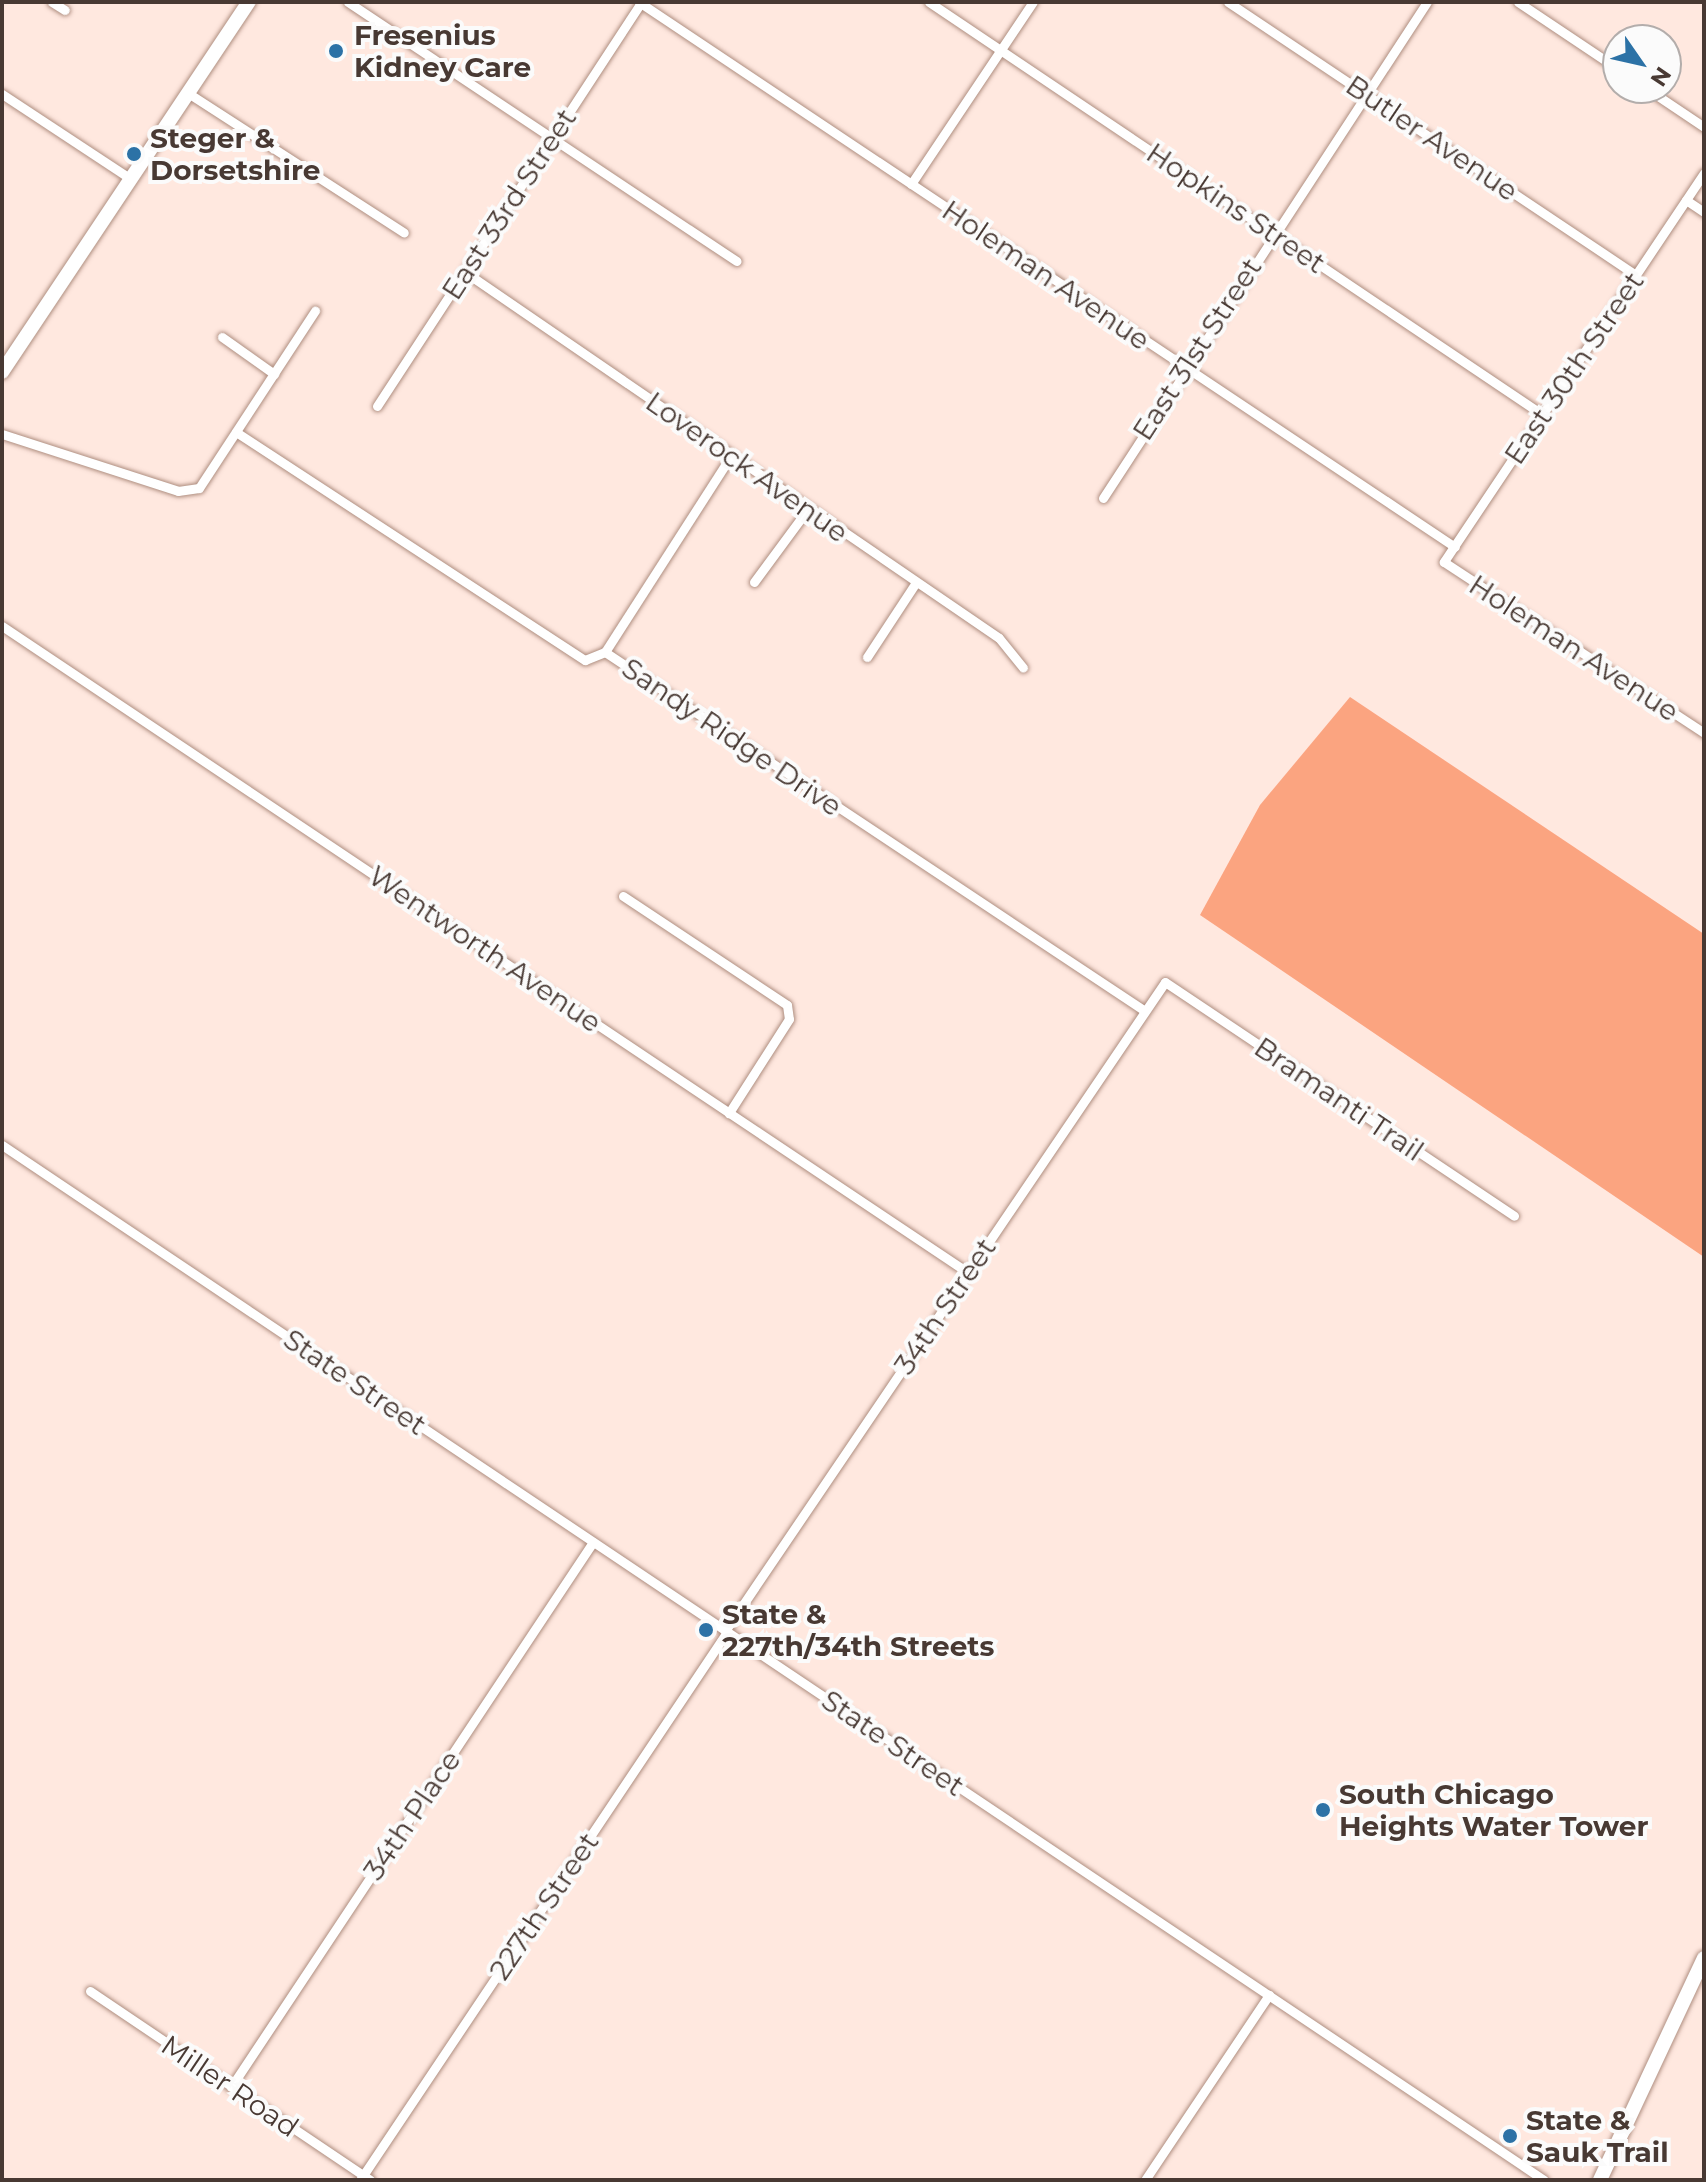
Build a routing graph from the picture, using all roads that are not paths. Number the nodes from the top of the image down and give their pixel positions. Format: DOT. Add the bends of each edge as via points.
graph roads {
  1 [pos="52,2"];
  2 [pos="249,2"];
  3 [pos="348,2"];
  4 [pos="640,2"];
  5 [pos="929,2"];
  6 [pos="1033,2"];
  7 [pos="1228,2"];
  8 [pos="1427,2"];
  9 [pos="1518,2"];
  10 [pos="65,10"];
  11 [pos="1001,50"];
  12 [pos="1602,58"];
  13 [pos="188,93"];
  14 [pos="1365,94"];
  15 [pos="3,97"];
  16 [pos="1670,104"];
  17 [pos="1704,127"];
  18 [pos="551,140"];
  19 [pos="1704,173"];
  20 [pos="131,179"];
  21 [pos="911,184"];
  22 [pos="1686,200"];
  23 [pos="1704,212"];
  24 [pos="404,233"];
  25 [pos="1273,233"];
  26 [pos="736,261"];
  27 [pos="465,272"];
  28 [pos="1636,275"];
  29 [pos="315,311"];
  30 [pos="222,337"];
  31 [pos="1184,367"];
  32 [pos="2,372"];
  33 [pos="274,374"];
  34 [pos="377,406"];
  35 [pos="1543,415"];
  36 [pos="236,432"];
  37 [pos="2,434"];
  38 [pos="731,456"];
  39 [pos="1103,498"];
  40 [pos="807,510"];
  41 [pos="1455,547"];
  42 [pos="1444,562"];
  43 [pos="754,582"];
  44 [pos="915,584"];
  45 [pos="2,626"];
  46 [pos="605,652"];
  47 [pos="867,657"];
  48 [pos="1023,668"];
  49 [pos="1704,733"];
  50 [pos="623,896"];
  51 [pos="1165,982"];
  52 [pos="1145,1011"];
  53 [pos="729,1113"];
  54 [pos="2,1145"];
  55 [pos="1514,1216"];
  56 [pos="967,1272"];
  57 [pos="593,1542"];
  58 [pos="726,1631"];
  59 [pos="1704,1958"];
  60 [pos="90,1991"];
  61 [pos="1269,1995"];
  62 [pos="231,2087"];
  63 [pos="364,2179"];
  64 [pos="1145,2180"];
  65 [pos="1544,2180"];
  66 [pos="1600,2180"];
  1 -- 10 [label="street"];
  2 -- 13 [label="street"];
  3 -- 18 [label="street"];
  4 -- 18 [label="street, East 33rd Street"];
  4 -- 21 [label="street, Holeman Avenue"];
  5 -- 11 [label="street, Hopkins Street"];
  6 -- 11 [label="street"];
  7 -- 14 [label="street, Butler Avenue"];
  8 -- 14 [label="street, East 31st Street"];
  9 -- 12 [label="street"];
  11 -- 21 [label="street"];
  11 -- 25 [label="street, Hopkins Street"];
  13 -- 20 [label="street"];
  13 -- 24 [label="street"];
  14 -- 25 [label="street, East 31st Street"];
  14 -- 28 [label="street, Butler Avenue"];
  15 -- 20 [label="street"];
  16 -- 17 [label="street"];
  18 -- 26 [label="street"];
  18 -- 27 [label="street, East 33rd Street"];
  19 -- 22 [label="street, East 30th Street"];
  20 -- 32 [label="street"];
  21 -- 31 [label="street, Holeman Avenue"];
  22 -- 23 [label="street"];
  22 -- 28 [label="street, East 30th Street"];
  25 -- 31 [label="street, East 31st Street"];
  25 -- 35 [label="street, Hopkins Street"];
  27 -- 34 [label="street, East 33rd Street"];
  27 -- 38 [label="street, Loverock Avenue"];
  28 -- 35 [label="street, East 30th Street"];
  29 -- 33 [label="street"];
  30 -- 33 [label="street"];
  31 -- 39 [label="street, East 31st Street"];
  31 -- 41 [label="street, Holeman Avenue"];
  33 -- 36 [label="street"];
  35 -- 41 [label="street, East 30th Street"];
  36 -- 37 [label="street" via="199,488 178,491"];
  36 -- 46 [label="street, Sandy Ridge Drive" via="585,660"];
  38 -- 40 [label="street, Loverock Avenue"];
  38 -- 46 [label="street"];
  40 -- 43 [label="street"];
  40 -- 44 [label="street, Loverock Avenue"];
  41 -- 42 [label="street, East 30th Street"];
  42 -- 49 [label="street, Holeman Avenue"];
  44 -- 47 [label="street"];
  44 -- 48 [label="street, Loverock Avenue" via="999,638"];
  45 -- 53 [label="street, Wentworth Avenue"];
  46 -- 52 [label="street, Sandy Ridge Drive"];
  50 -- 53 [label="street" via="787,1005 789,1019"];
  51 -- 52 [label="street, 34th Street"];
  51 -- 55 [label="street, Bramanti Trail"];
  52 -- 56 [label="street, 34th Street"];
  53 -- 56 [label="street, Wentworth Avenue"];
  54 -- 57 [label="street, State Street"];
  56 -- 58 [label="street, 34th Street"];
  57 -- 58 [label="street, State Street"];
  57 -- 62 [label="street, 34th Place"];
  58 -- 61 [label="street, State Street"];
  58 -- 63 [label="street, 227th Street"];
  59 -- 66 [label="street"];
  60 -- 62 [label="street, Miller Road"];
  61 -- 64 [label="street"];
  61 -- 65 [label="street, State Street"];
  62 -- 63 [label="street, Miller Road"];
}
